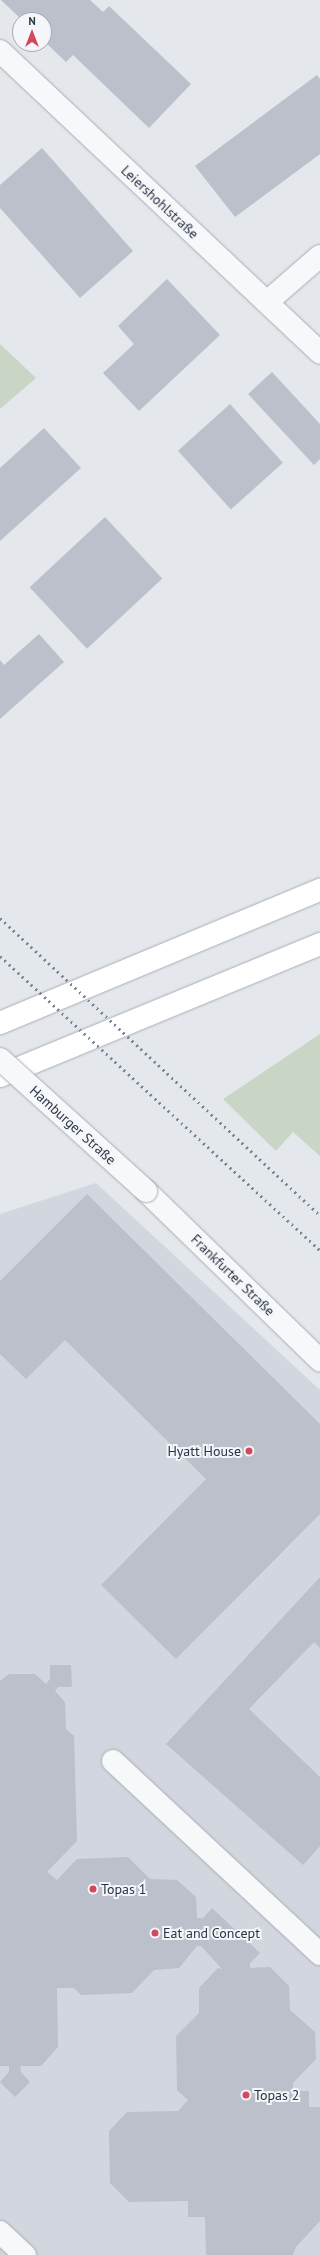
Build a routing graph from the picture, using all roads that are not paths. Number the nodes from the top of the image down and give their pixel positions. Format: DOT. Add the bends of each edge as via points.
graph roads {
  1 [pos="0,51"];
  2 [pos="320,256"];
  3 [pos="267,302"];
  4 [pos="320,353"];
  5 [pos="320,890"];
  6 [pos="320,944"];
  7 [pos="0,1023"];
  8 [pos="0,1059"];
  9 [pos="0,1076"];
  10 [pos="146,1191"];
  11 [pos="320,1360"];
  12 [pos="113,1761"];
  13 [pos="320,1954"];
  14 [pos="0,2232"];
  15 [pos="24,2255"];
  1 -- 3 [label="street, Leiershohlstraße"];
  2 -- 3 [label="street"];
  3 -- 4 [label="street, Leiershohlstraße"];
  5 -- 7 [label="highway"];
  6 -- 9 [label="highway"];
  8 -- 10 [label="street, Hamburger Straße, bridge"];
  10 -- 11 [label="street, Frankfurter Straße"];
  12 -- 13 [label="street"];
  14 -- 15 [label="street"];
}
